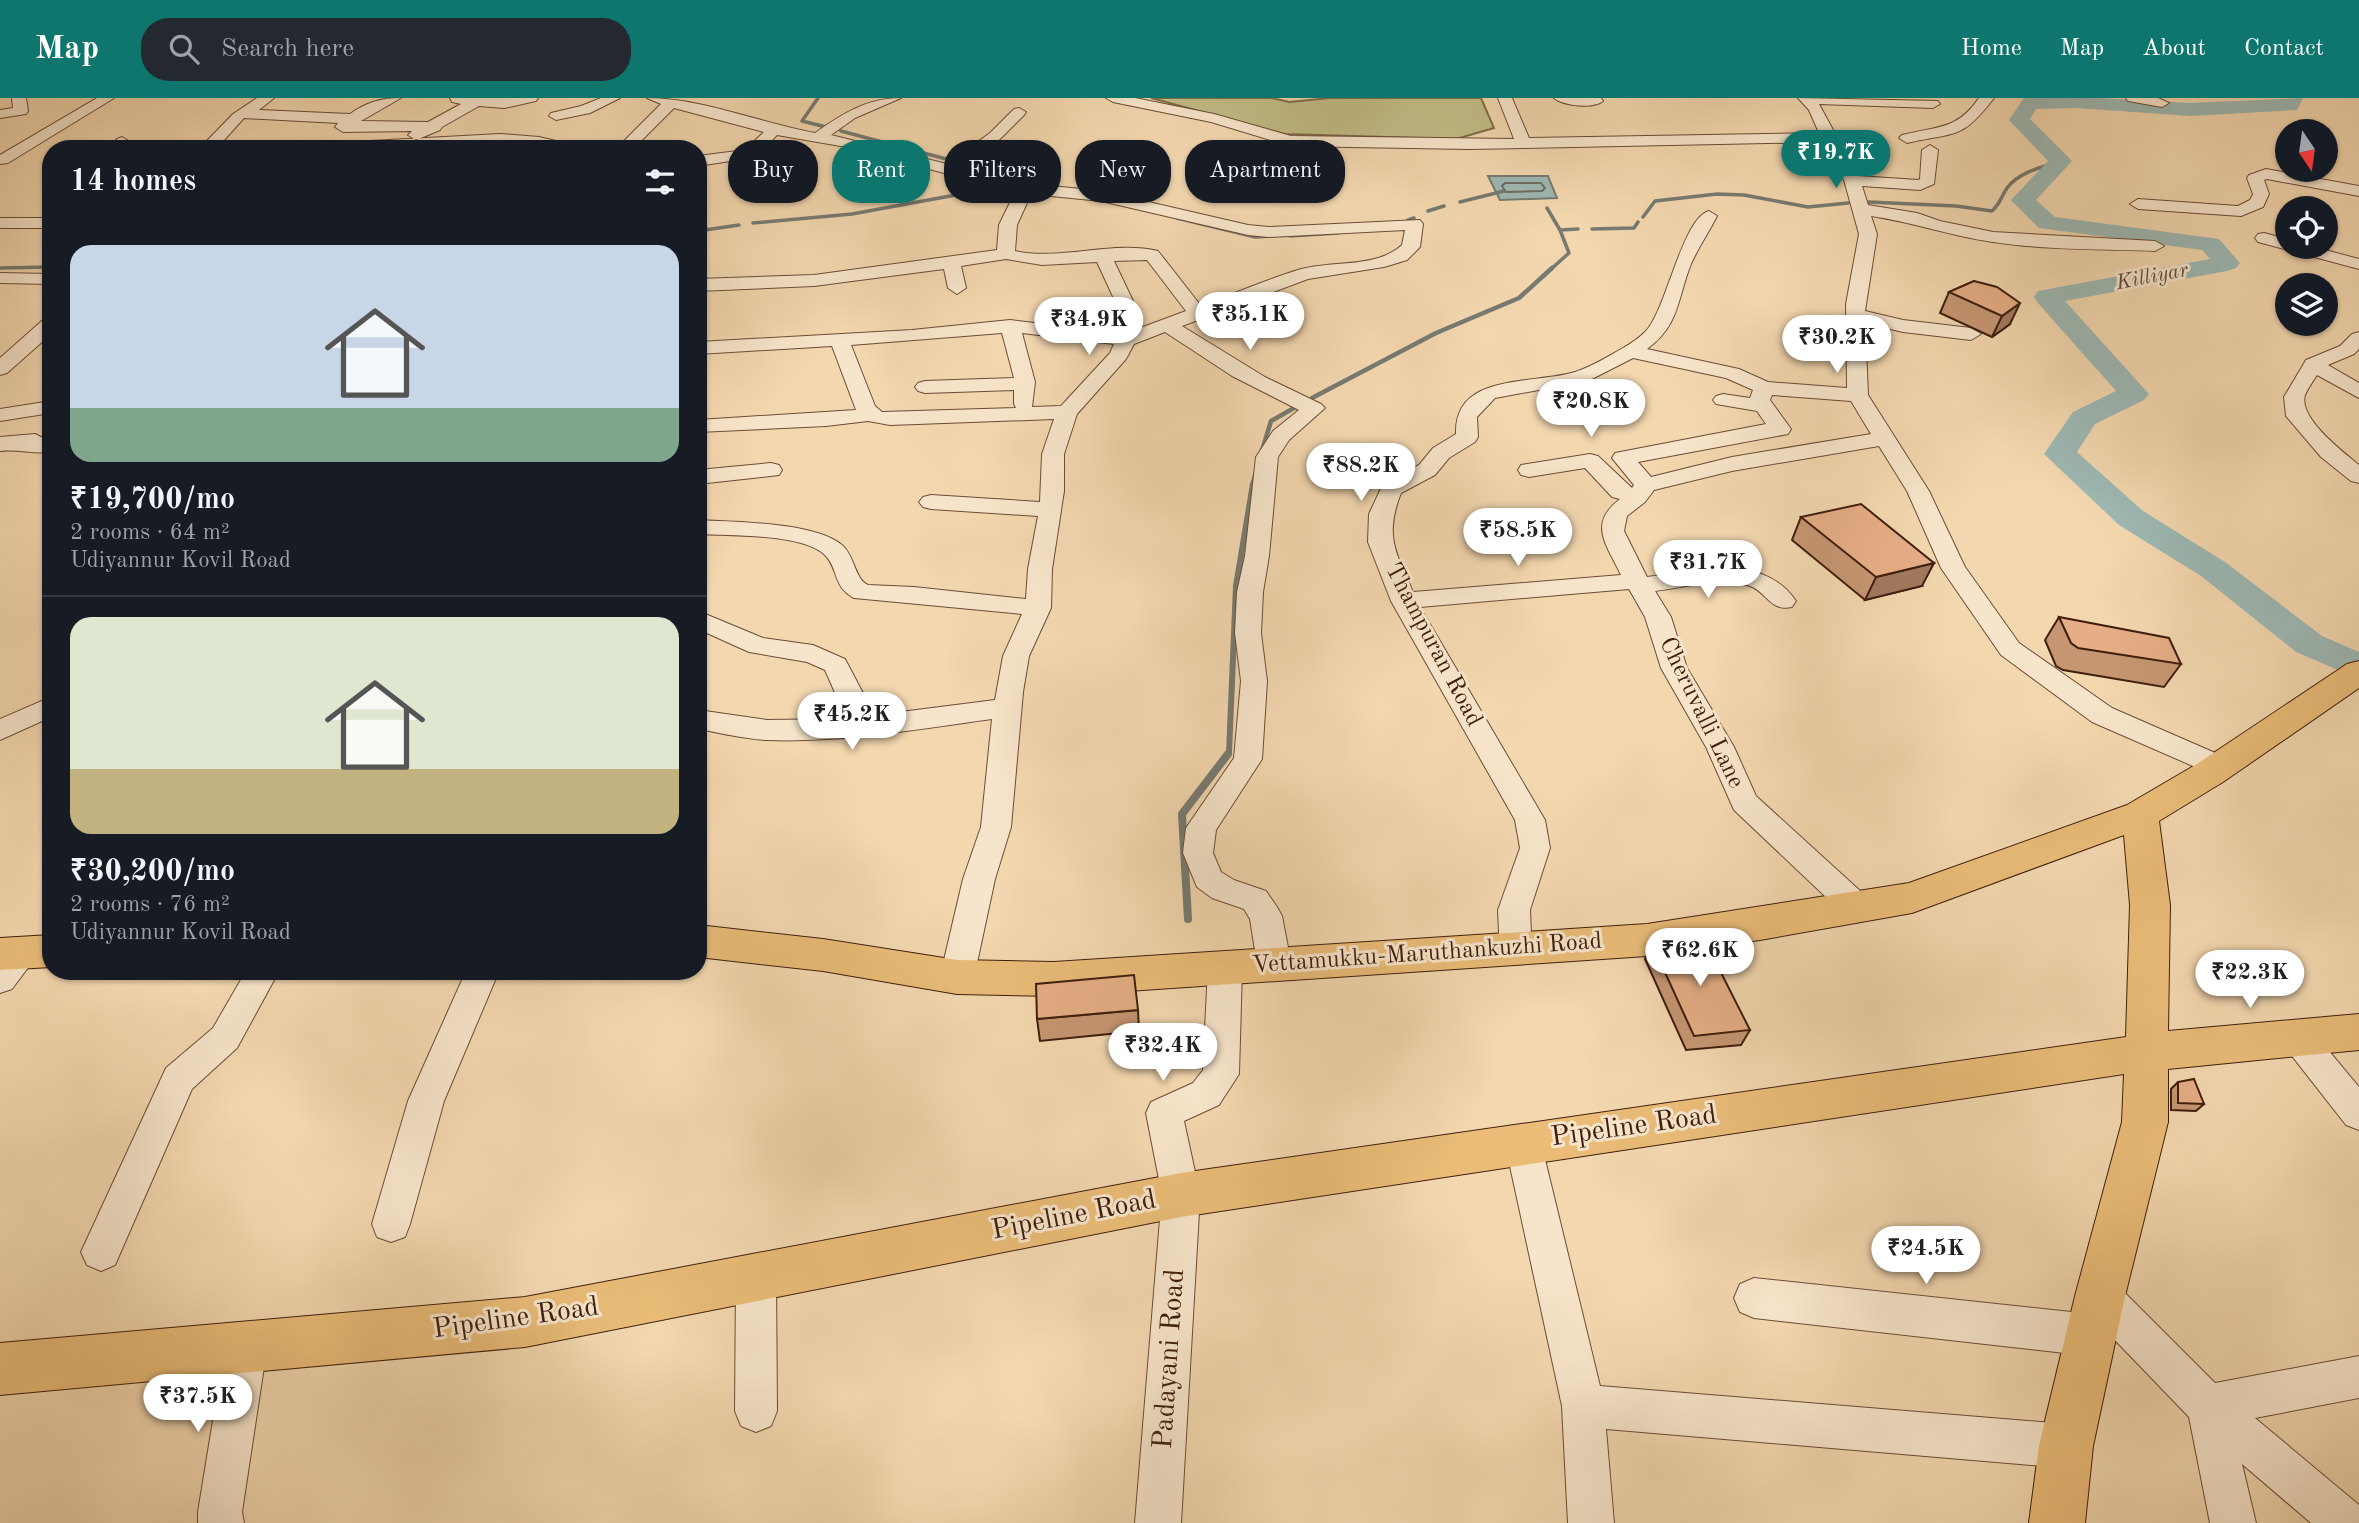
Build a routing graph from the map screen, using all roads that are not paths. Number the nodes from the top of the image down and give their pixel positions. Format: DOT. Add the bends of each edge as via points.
graph roads {
  1 [pos="19,98"];
  2 [pos="107,98"];
  3 [pos="394,98"];
  4 [pos="450,98"];
  5 [pos="531,98"];
  6 [pos="613,98"];
  7 [pos="654,98"];
  8 [pos="894,98"];
  9 [pos="1113,98"];
  10 [pos="1504,98"];
  11 [pos="1561,98"];
  12 [pos="1987,98"];
  13 [pos="2133,98"];
  14 [pos="268,99"];
  15 [pos="1805,99"];
  16 [pos="1839,99"];
  17 [pos="477,100"];
  18 [pos="1596,101"];
  19 [pos="672,102"];
  20 [pos="1903,103"];
  21 [pos="2162,103"];
  22 [pos="1933,104"];
  23 [pos="1019,112"];
  24 [pos="0,114"];
  25 [pos="556,116"];
  26 [pos="1915,116"];
  27 [pos="238,117"];
  28 [pos="348,122"];
  29 [pos="427,127"];
  30 [pos="465,129"];
  31 [pos="621,130"];
  32 [pos="641,130"];
  33 [pos="774,130"];
  34 [pos="820,136"];
  35 [pos="1829,137"];
  36 [pos="1906,138"];
  37 [pos="216,140"];
  38 [pos="331,140"];
  39 [pos="410,140"];
  40 [pos="632,140"];
  41 [pos="989,140"];
  42 [pos="1523,142"];
  43 [pos="1930,150"];
  44 [pos="38,158"];
  45 [pos="1,159"];
  46 [pos="707,160"];
  47 [pos="944,168"];
  48 [pos="1852,180"];
  49 [pos="2359,191"];
  50 [pos="1061,192"];
  51 [pos="1018,203"];
  52 [pos="2138,204"];
  53 [pos="1861,209"];
  54 [pos="1709,215"];
  55 [pos="0,223"];
  56 [pos="42,223"];
  57 [pos="2264,238"];
  58 [pos="2275,241"];
  59 [pos="2155,246"];
  60 [pos="1006,254"];
  61 [pos="1104,257"];
  62 [pos="2338,259"];
  63 [pos="783,262"];
  64 [pos="951,262"];
  65 [pos="2359,264"];
  66 [pos="0,278"];
  67 [pos="42,279"];
  68 [pos="789,282"];
  69 [pos="707,285"];
  70 [pos="957,288"];
  71 [pos="1197,313"];
  72 [pos="1855,315"];
  73 [pos="26,320"];
  74 [pos="42,321"];
  75 [pos="1010,326"];
  76 [pos="1170,326"];
  77 [pos="1123,328"];
  78 [pos="42,329"];
  79 [pos="1971,334"];
  80 [pos="838,340"];
  81 [pos="707,347"];
  82 [pos="2355,348"];
  83 [pos="1630,352"];
  84 [pos="2313,364"];
  85 [pos="0,369"];
  86 [pos="1025,384"];
  87 [pos="925,387"];
  88 [pos="2359,392"];
  89 [pos="1858,396"];
  90 [pos="1764,397"];
  91 [pos="1723,400"];
  92 [pos="42,408"];
  93 [pos="1067,412"];
  94 [pos="1024,413"];
  95 [pos="8,414"];
  96 [pos="871,414"];
  97 [pos="707,426"];
  98 [pos="1669,432"];
  99 [pos="0,433"];
  100 [pos="1885,438"];
  101 [pos="0,444"];
  102 [pos="42,446"];
  103 [pos="1687,446"];
  104 [pos="1724,466"];
  105 [pos="771,470"];
  106 [pos="1529,470"];
  107 [pos="707,476"];
  108 [pos="2359,476"];
  109 [pos="1642,491"];
  110 [pos="931,502"];
  111 [pos="1051,510"];
  112 [pos="707,528"];
  113 [pos="1637,583"];
  114 [pos="1404,601"];
  115 [pos="1783,601"];
  116 [pos="1038,608"];
  117 [pos="707,623"];
  118 [pos="2359,672"];
  119 [pos="1008,708"];
  120 [pos="42,710"];
  121 [pos="707,720"];
  122 [pos="858,727"];
  123 [pos="0,730"];
  124 [pos="2219,766"];
  125 [pos="2140,815"];
  126 [pos="1858,908"];
  127 [pos="707,942"];
  128 [pos="1509,950"];
  129 [pos="1274,963"];
  130 [pos="1225,968"];
  131 [pos="957,976"];
  132 [pos="258,980"];
  133 [pos="479,980"];
  134 [pos="2359,1032"];
  135 [pos="2297,1038"];
  136 [pos="2147,1052"];
  137 [pos="2359,1114"];
  138 [pos="1523,1143"];
  139 [pos="1181,1195"];
  140 [pos="391,1224"];
  141 [pos="101,1252"];
  142 [pos="756,1278"];
  143 [pos="1754,1298"];
  144 [pos="2095,1316"];
  145 [pos="246,1347"];
  146 [pos="0,1369"];
  147 [pos="2359,1377"];
  148 [pos="1583,1406"];
  149 [pos="2208,1406"];
  150 [pos="755,1411"];
  151 [pos="2066,1446"];
  152 [pos="221,1523"];
  153 [pos="1158,1523"];
  154 [pos="1591,1523"];
  155 [pos="2057,1523"];
  156 [pos="2234,1523"];
  157 [pos="2345,1523"];
  1 -- 24 [label="street" via="21,111"];
  2 -- 45 [label="street"];
  3 -- 28 [label="street"];
  4 -- 17 [label="street"];
  5 -- 17 [label="street" via="504,104"];
  6 -- 25 [label="street"];
  7 -- 19 [label="street"];
  8 -- 34 [label="street" via="850,115"];
  9 -- 42 [label="street" via="1214,118 1290,141"];
  10 -- 42 [label="street"];
  11 -- 18 [label="street"];
  12 -- 36 [label="street" via="1975,116 1950,131"];
  13 -- 21 [label="street"];
  14 -- 28 [label="street" via="244,114"];
  15 -- 16 [label="street"];
  15 -- 35 [label="street" via="1815,108"];
  16 -- 20 [label="street"];
  17 -- 29 [label="street"];
  19 -- 32 [label="street"];
  19 -- 33 [label="street"];
  20 -- 22 [label="street"];
  20 -- 26 [label="street"];
  23 -- 41 [label="street"];
  27 -- 37 [label="street"];
  28 -- 29 [label="street"];
  28 -- 38 [label="street"];
  29 -- 30 [label="street"];
  29 -- 39 [label="street"];
  31 -- 32 [label="street"];
  32 -- 40 [label="street"];
  33 -- 34 [label="street"];
  33 -- 46 [label="street" via="750,154"];
  34 -- 47 [label="street"];
  35 -- 42 [label="street" via="1768,140 1668,133"];
  35 -- 48 [label="street"];
  43 -- 48 [label="street" via="1928,181 1920,185"];
  44 -- 45 [label="street"];
  48 -- 53 [label="street"];
  49 -- 52 [label="street" via="2266,174 2255,178 2261,194 2257,203 2241,211"];
  50 -- 71 [label="street" via="1101,196 1258,231 1414,224 1411,247 1401,256 1304,274"];
  51 -- 60 [label="street" via="1008,225"];
  53 -- 59 [label="street" via="1993,237"];
  53 -- 72 [label="street" via="1868,234"];
  54 -- 83 [label="street, Thampuran Road" via="1682,265 1677,290 1654,335"];
  55 -- 56 [label="street"];
  57 -- 58 [label="street"];
  60 -- 61 [label="street" via="1046,261"];
  60 -- 64 [label="street"];
  61 -- 71 [label="street" via="1157,258"];
  61 -- 77 [label="street" via="1124,301"];
  62 -- 65 [label="street"];
  63 -- 68 [label="street"];
  64 -- 68 [label="street"];
  64 -- 70 [label="street"];
  66 -- 67 [label="street"];
  68 -- 69 [label="street"];
  71 -- 76 [label="street"];
  72 -- 79 [label="street"];
  72 -- 89 [label="street"];
  73 -- 74 [label="street"];
  75 -- 77 [label="street"];
  75 -- 80 [label="street" via="912,327"];
  75 -- 86 [label="street"];
  76 -- 77 [label="street"];
  76 -- 129 [label="street" via="1278,394 1314,408 1281,436 1267,457 1250,592 1248,633 1254,681 1248,760 1201,828 1198,853 1208,879 1255,900 1266,916"];
  77 -- 93 [label="street" via="1119,355"];
  78 -- 85 [label="street"];
  80 -- 81 [label="street"];
  80 -- 96 [label="street"];
  82 -- 84 [label="street"];
  83 -- 90 [label="street" via="1732,373"];
  83 -- 114 [label="street, Thampuran Road" via="1581,377 1489,393 1466,416 1467,437 1441,453 1427,470 1391,489 1381,514 1380,542"];
  84 -- 88 [label="street"];
  84 -- 108 [label="street" via="2294,397 2297,416 2329,452"];
  86 -- 87 [label="street"];
  86 -- 94 [label="street"];
  89 -- 90 [label="street"];
  89 -- 100 [label="street"];
  90 -- 91 [label="street"];
  90 -- 103 [label="street" via="1780,429"];
  92 -- 95 [label="street"];
  93 -- 94 [label="street"];
  93 -- 111 [label="street" via="1053,454"];
  94 -- 96 [label="street" via="890,419"];
  95 -- 99 [label="street"];
  96 -- 97 [label="street"];
  98 -- 103 [label="street"];
  100 -- 104 [label="street"];
  100 -- 124 [label="street" via="1918,491 1953,568 2010,649 2102,715"];
  101 -- 102 [label="street" via="35,441 31,447"];
  103 -- 104 [label="street"];
  103 -- 109 [label="street" via="1623,458"];
  104 -- 109 [label="street"];
  105 -- 107 [label="street"];
  106 -- 109 [label="street" via="1590,461 1620,492"];
  109 -- 113 [label="street, Cheruvalli Lane" via="1616,513 1612,531"];
  110 -- 111 [label="street"];
  111 -- 116 [label="street"];
  112 -- 116 [label="street" via="805,537 830,546 840,557 852,587 863,593"];
  113 -- 114 [label="street"];
  113 -- 115 [label="street" via="1720,575 1758,579"];
  113 -- 126 [label="street, Cheruvalli Lane" via="1658,617 1667,652 1720,747 1744,802"];
  114 -- 128 [label="street, Thampuran Road" via="1530,820 1535,848 1514,910 1516,933"];
  116 -- 119 [label="street" via="1016,656"];
  117 -- 122 [label="street" via="758,646 813,654 836,665"];
  118 -- 124 [label="main road, Vettamukku-Maruthankuzhi Road"];
  119 -- 122 [label="street"];
  119 -- 131 [label="street" via="996,827"];
  120 -- 123 [label="street"];
  121 -- 122 [label="street" via="765,730"];
  124 -- 125 [label="main road, Vettamukku-Maruthankuzhi Road"];
  125 -- 126 [label="main road, Vettamukku-Maruthankuzhi Road" via="1924,894"];
  125 -- 136 [label="main road" via="2150,905"];
  126 -- 128 [label="main road, Vettamukku-Maruthankuzhi Road" via="1647,940"];
  127 -- 131 [label="main road, Vettamukku-Maruthankuzhi Road"];
  128 -- 129 [label="main road, Vettamukku-Maruthankuzhi Road"];
  129 -- 130 [label="main road, Vettamukku-Maruthankuzhi Road"];
  130 -- 131 [label="main road, Vettamukku-Maruthankuzhi Road" via="1054,979"];
  130 -- 139 [label="street, Padayani Road" via="1221,1074 1206,1094 1164,1113"];
  132 -- 141 [label="street" via="225,1038 179,1079"];
  133 -- 140 [label="street" via="426,1101"];
  134 -- 135 [label="main road, Pipeline Road"];
  135 -- 136 [label="main road, Pipeline Road"];
  135 -- 137 [label="street"];
  136 -- 138 [label="main road, Pipeline Road"];
  136 -- 144 [label="main road" via="2144,1122"];
  138 -- 139 [label="main road, Pipeline Road"];
  138 -- 148 [label="street"];
  139 -- 142 [label="main road, Pipeline Road"];
  139 -- 153 [label="street, Padayani Road"];
  142 -- 145 [label="main road, Pipeline Road" via="525,1322"];
  142 -- 150 [label="street"];
  143 -- 144 [label="street"];
  144 -- 149 [label="street"];
  144 -- 151 [label="main road"];
  145 -- 146 [label="main road, Pipeline Road"];
  145 -- 152 [label="street" via="230,1431"];
  147 -- 149 [label="street"];
  148 -- 151 [label="street"];
  148 -- 154 [label="street"];
  149 -- 156 [label="street"];
  149 -- 157 [label="street"];
  151 -- 155 [label="main road"];
}
